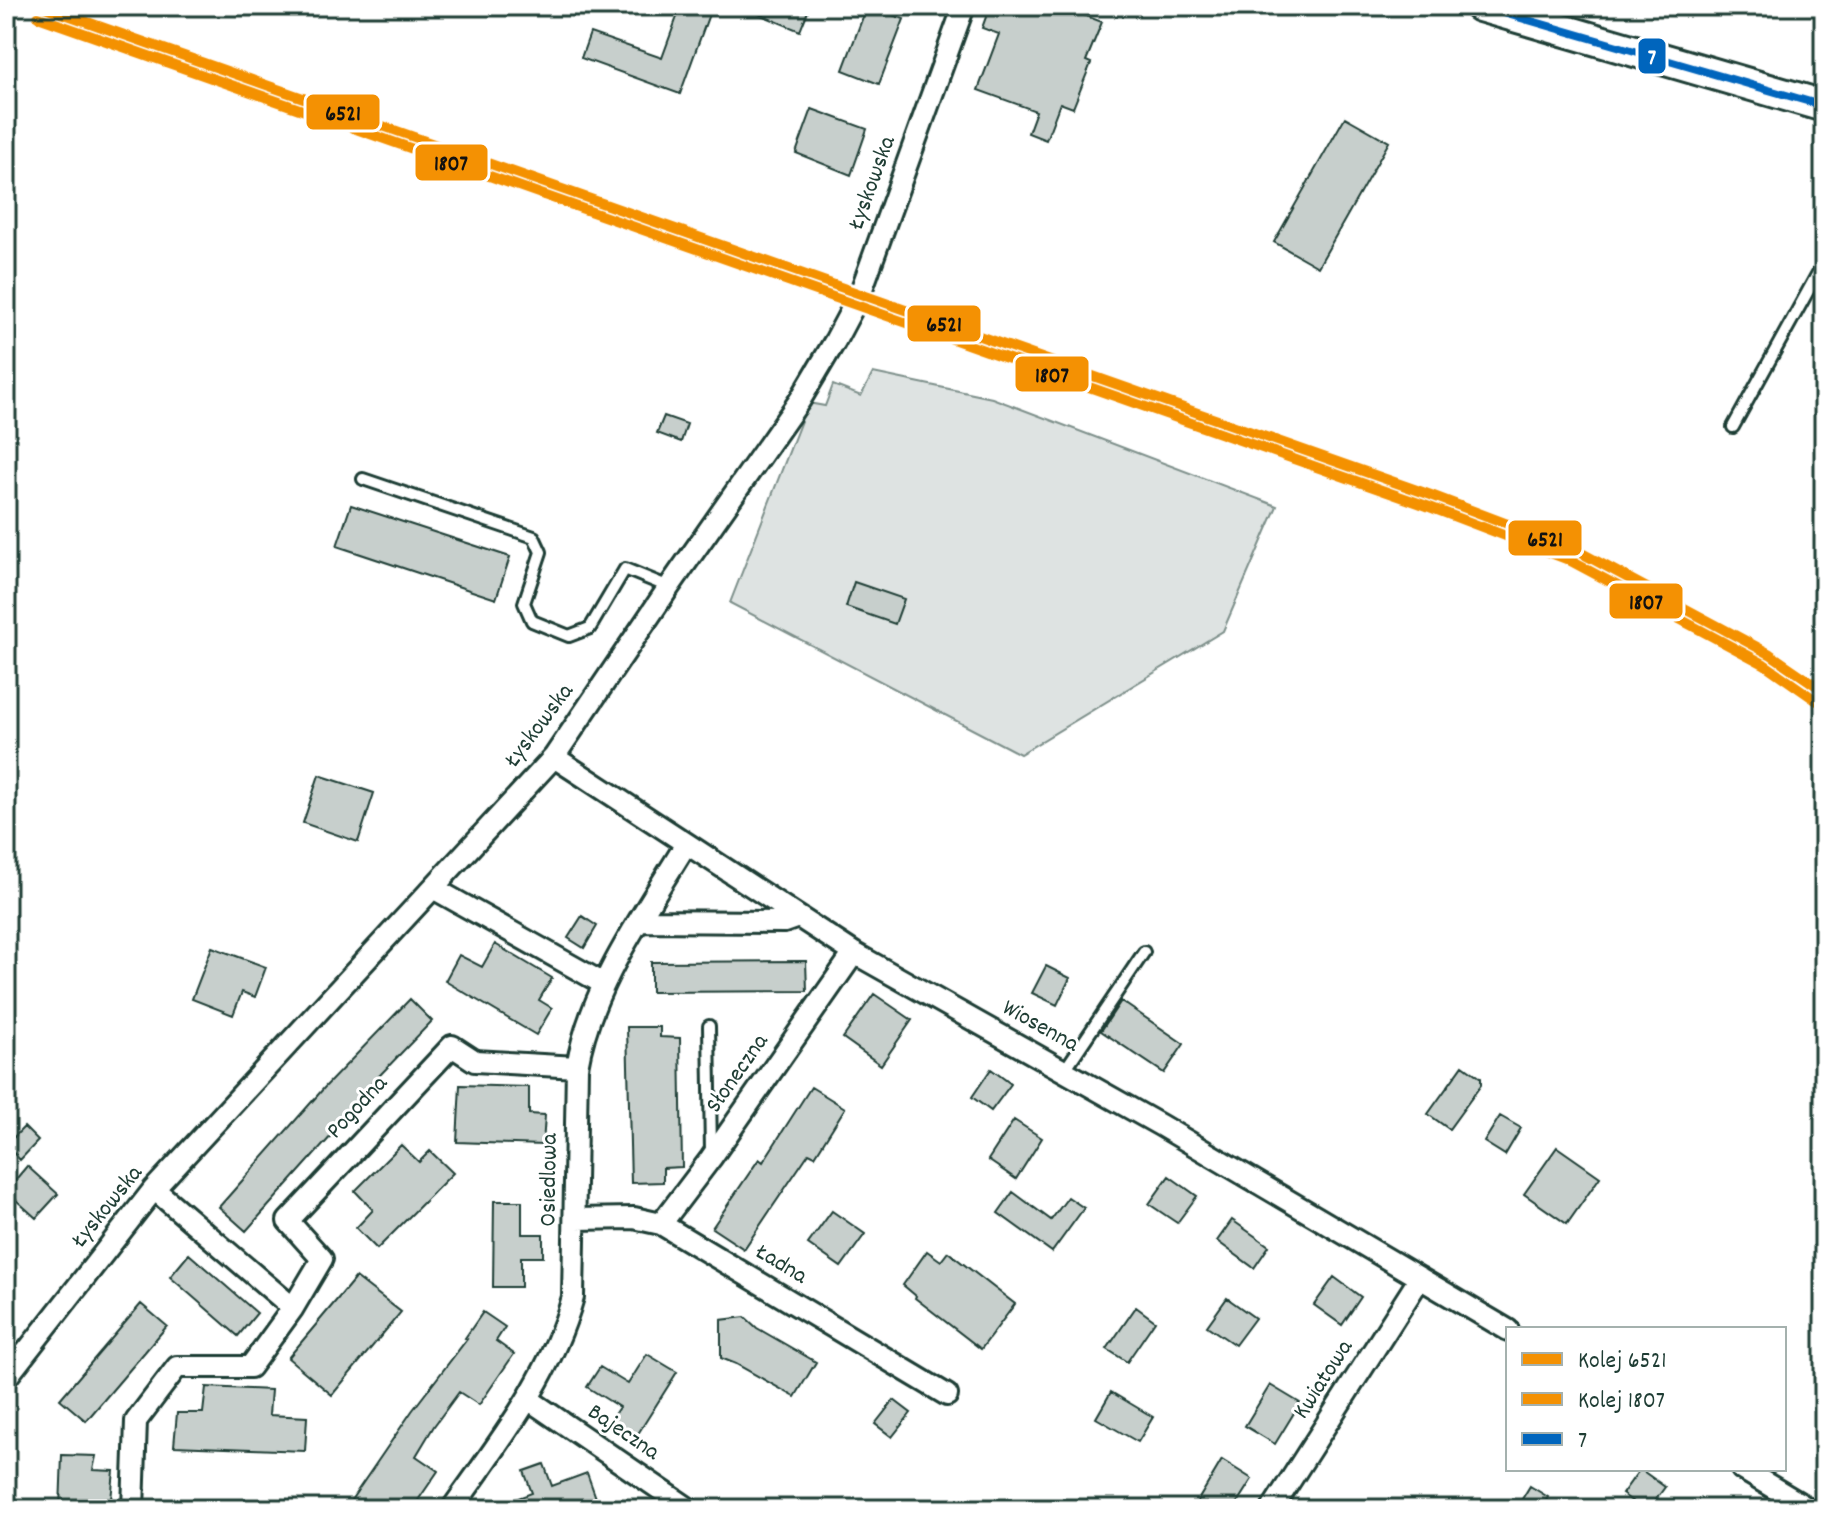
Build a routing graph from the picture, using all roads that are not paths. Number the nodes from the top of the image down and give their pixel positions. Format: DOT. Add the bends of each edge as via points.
graph roads {
  1 [pos="964,6"];
  2 [pos="1480,6"];
  3 [pos="1824,106"];
  4 [pos="1824,262"];
  5 [pos="1733,427"];
  6 [pos="363,479"];
  7 [pos="669,587"];
  8 [pos="554,757"];
  9 [pos="686,844"];
  10 [pos="433,888"];
  11 [pos="798,917"];
  12 [pos="640,921"];
  13 [pos="1144,952"];
  14 [pos="854,953"];
  15 [pos="604,984"];
  16 [pos="709,1026"];
  17 [pos="577,1067"];
  18 [pos="1064,1071"];
  19 [pos="711,1158"];
  20 [pos="154,1189"];
  21 [pos="576,1219"];
  22 [pos="661,1224"];
  23 [pos="1420,1278"];
  24 [pos="293,1308"];
  25 [pos="1506,1329"];
  26 [pos="6,1343"];
  27 [pos="23,1357"];
  28 [pos="6,1378"];
  29 [pos="947,1395"];
  30 [pos="528,1399"];
  31 [pos="1745,1471"];
  32 [pos="133,1509"];
  33 [pos="452,1509"];
  34 [pos="689,1509"];
  35 [pos="1272,1509"];
  36 [pos="1809,1509"];
  1 -- 7 [label="street, Łyskowska" via="860,294 800,400"];
  2 -- 3 [label="main road"];
  4 -- 5 [label="lane"];
  6 -- 7 [label="lane" via="534,537 541,552 524,603 532,621 569,636 590,628 625,569"];
  7 -- 8 [label="street, Łyskowska"];
  8 -- 9 [label="street, Wiosenna"];
  8 -- 10 [label="street, Łyskowska"];
  9 -- 11 [label="street, Wiosenna"];
  9 -- 12 [label="street, Osiedlowa"];
  10 -- 15 [label="street"];
  10 -- 20 [label="street, Łyskowska"];
  11 -- 12 [label="street" via="784,922"];
  11 -- 14 [label="street, Wiosenna"];
  12 -- 15 [label="street, Osiedlowa"];
  13 -- 18 [label="lane"];
  14 -- 18 [label="street, Wiosenna"];
  14 -- 19 [label="street, Słoneczna"];
  15 -- 17 [label="street, Osiedlowa" via="583,1035"];
  16 -- 19 [label="lane"];
  17 -- 21 [label="street, Osiedlowa"];
  17 -- 24 [label="street, Pogodna" via="475,1061 452,1046 288,1221 322,1259"];
  18 -- 23 [label="street, Wiosenna"];
  19 -- 22 [label="street, Słoneczna"];
  20 -- 24 [label="street"];
  20 -- 27 [label="street, Łyskowska"];
  21 -- 22 [label="street, Ładna" via="634,1218"];
  21 -- 30 [label="street, Osiedlowa" via="573,1297 564,1330"];
  22 -- 29 [label="street, Ładna"];
  23 -- 25 [label="street, Wiosenna"];
  23 -- 35 [label="street, Kwiatowa"];
  24 -- 32 [label="street, Pogodna" via="250,1367 177,1367 136,1421"];
  26 -- 27 [label="lane"];
  27 -- 28 [label="street, Łyskowska"];
  30 -- 33 [label="street, Osiedlowa"];
  30 -- 34 [label="street, Bajeczna"];
  31 -- 36 [label="street"];
}
